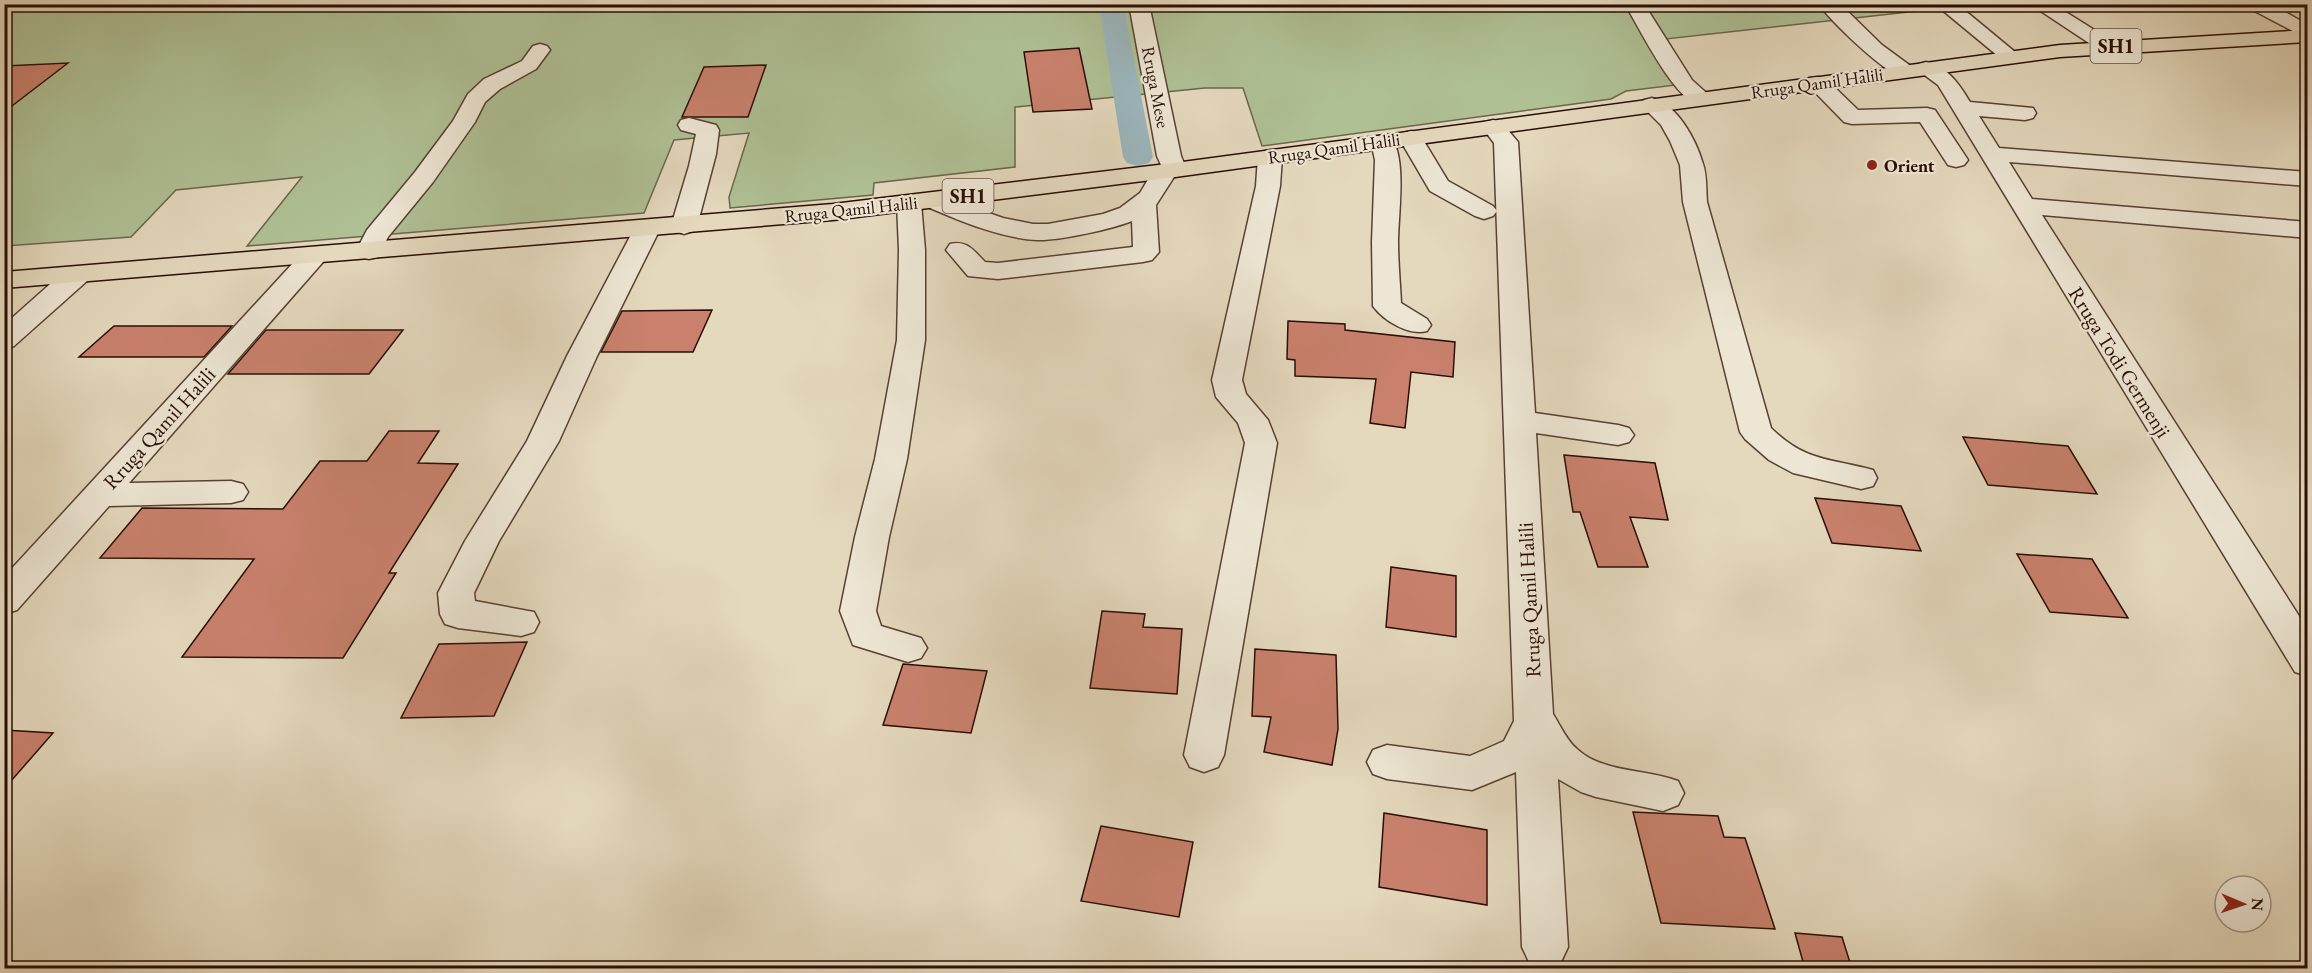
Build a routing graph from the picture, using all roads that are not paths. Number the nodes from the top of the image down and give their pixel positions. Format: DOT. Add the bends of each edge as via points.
graph roads {
  1 [pos="1139,4"];
  2 [pos="1634,4"];
  3 [pos="1828,4"];
  4 [pos="1944,4"];
  5 [pos="2039,4"];
  6 [pos="2256,4"];
  7 [pos="2307,34"];
  8 [pos="2108,47"];
  9 [pos="540,50"];
  10 [pos="2011,57"];
  11 [pos="1916,69"];
  12 [pos="1817,83"];
  13 [pos="1701,99"];
  14 [pos="1652,105"];
  15 [pos="1963,108"];
  16 [pos="2025,112"];
  17 [pos="689,125"];
  18 [pos="1493,127"];
  19 [pos="1411,138"];
  20 [pos="1383,142"];
  21 [pos="1992,154"];
  22 [pos="1270,157"];
  23 [pos="1956,160"];
  24 [pos="1169,170"];
  25 [pos="2307,179"];
  26 [pos="920,202"];
  27 [pos="1144,205"];
  28 [pos="2024,206"];
  29 [pos="1484,211"];
  30 [pos="684,226"];
  31 [pos="647,229"];
  32 [pos="2307,230"];
  33 [pos="959,250"];
  34 [pos="369,251"];
  35 [pos="314,256"];
  36 [pos="77,275"];
  37 [pos="4,280"];
  38 [pos="1417,325"];
  39 [pos="4,340"];
  40 [pos="1520,419"];
  41 [pos="1618,435"];
  42 [pos="1862,478"];
  43 [pos="231,492"];
  44 [pos="99,495"];
  45 [pos="4,601"];
  46 [pos="521,622"];
  47 [pos="908,648"];
  48 [pos="2306,656"];
  49 [pos="1535,719"];
  50 [pos="1204,755"];
  51 [pos="1386,762"];
  52 [pos="1663,793"];
  53 [pos="1545,947"];
  1 -- 24 [label="street, Rruga Mese"];
  2 -- 13 [label="street" via="1678,76"];
  3 -- 11 [label="street, Rruga Todi Germenji" via="1875,49"];
  4 -- 10 [label="street"];
  5 -- 8 [label="street"];
  6 -- 7 [label="street"];
  7 -- 8 [label="main road, SH1"];
  8 -- 10 [label="main road, SH1"];
  9 -- 34 [label="street" via="529,65 492,84 476,99 424,177 376,235"];
  10 -- 11 [label="main road, SH1"];
  11 -- 12 [label="main road, Rruga Qamil Halili / SH1"];
  11 -- 15 [label="street, Rruga Todi Germenji" via="1946,81"];
  12 -- 13 [label="main road, Rruga Qamil Halili / SH1"];
  12 -- 23 [label="street" via="1852,117 1927,115"];
  13 -- 14 [label="main road, Rruga Qamil Halili / SH1"];
  14 -- 18 [label="main road, Rruga Qamil Halili / SH1"];
  14 -- 42 [label="street" via="1670,121 1692,165 1698,211 1756,432 1786,458 1813,470"];
  15 -- 16 [label="street"];
  15 -- 21 [label="street, Rruga Todi Germenji"];
  17 -- 30 [label="street" via="708,130 707,149"];
  18 -- 19 [label="main road, Rruga Qamil Halili / SH1"];
  18 -- 40 [label="street, Rruga Qamil Halili" via="1506,142"];
  19 -- 20 [label="main road, Rruga Qamil Halili / SH1"];
  19 -- 29 [label="street" via="1439,186"];
  20 -- 22 [label="main road, Rruga Qamil Halili / SH1"];
  20 -- 38 [label="street" via="1387,160 1387,306"];
  21 -- 25 [label="street"];
  21 -- 28 [label="street, Rruga Todi Germenji"];
  22 -- 24 [label="main road, Rruga Qamil Halili / SH1"];
  22 -- 50 [label="street" via="1268,186 1227,380 1231,397 1252,420 1261,443"];
  24 -- 26 [label="main road, Rruga Qamil Halili / SH1"];
  24 -- 27 [label="street"];
  26 -- 27 [label="street" via="1036,232 1111,221"];
  26 -- 30 [label="main road, Rruga Qamil Halili / SH1"];
  26 -- 47 [label="street" via="912,250 912,340 858,610 866,635"];
  27 -- 33 [label="street" via="1143,254 998,271 977,270"];
  28 -- 32 [label="street"];
  28 -- 48 [label="street, Rruga Todi Germenji"];
  30 -- 31 [label="main road, Rruga Qamil Halili / SH1"];
  31 -- 34 [label="main road, Rruga Qamil Halili / SH1"];
  31 -- 46 [label="street" via="543,441 482,541 456,593 458,614"];
  34 -- 35 [label="main road, Rruga Qamil Halili / SH1"];
  35 -- 36 [label="main road, Rruga Qamil Halili / SH1"];
  35 -- 44 [label="street, Rruga Qamil Halili"];
  36 -- 37 [label="main road, Rruga Qamil Halili / SH1"];
  36 -- 39 [label="street"];
  40 -- 41 [label="street"];
  40 -- 49 [label="street, Rruga Qamil Halili"];
  43 -- 44 [label="street"];
  44 -- 45 [label="street, Rruga Qamil Halili"];
  49 -- 51 [label="street" via="1518,753 1473,773"];
  49 -- 52 [label="street" via="1563,761 1596,780"];
  49 -- 53 [label="street, Rruga Qamil Halili"];
}
